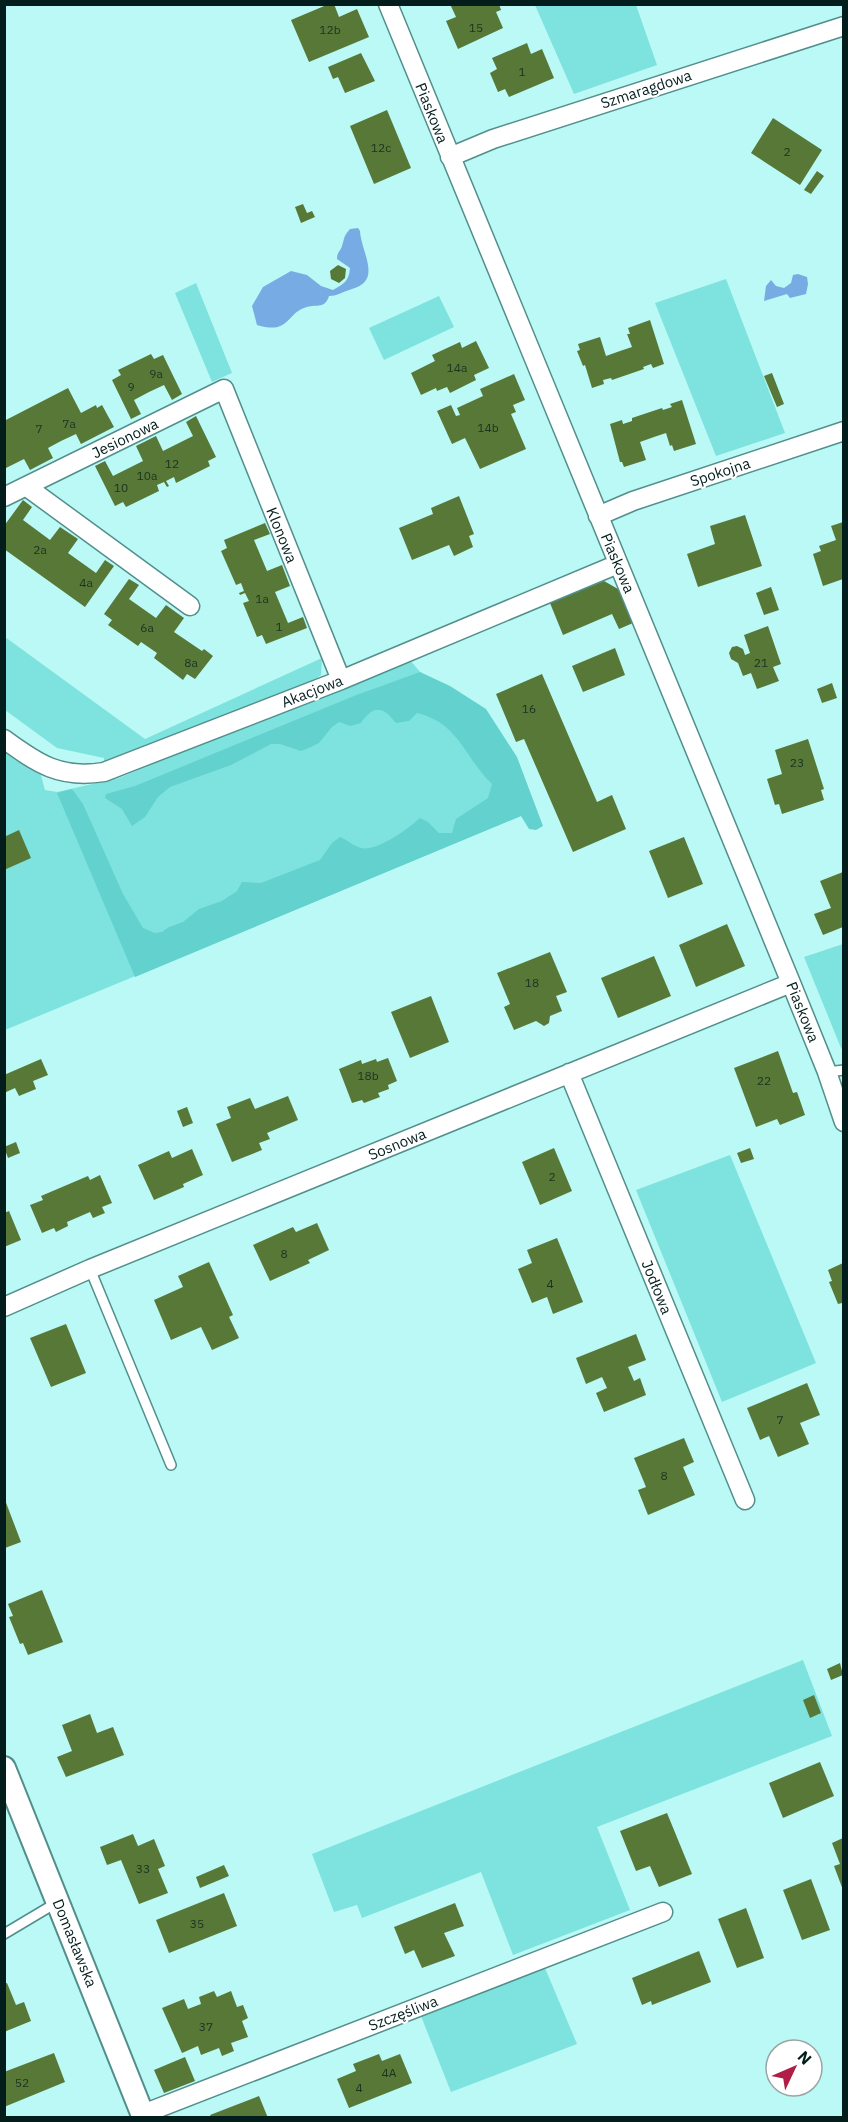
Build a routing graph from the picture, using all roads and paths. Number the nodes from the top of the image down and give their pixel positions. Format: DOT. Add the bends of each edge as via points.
graph roads {
  1 [pos="388,4"];
  2 [pos="843,26"];
  3 [pos="450,157"];
  4 [pos="224,389"];
  5 [pos="843,431"];
  6 [pos="27,487"];
  7 [pos="4,497"];
  8 [pos="598,516"];
  9 [pos="618,564"];
  10 [pos="190,606"];
  11 [pos="341,680"];
  12 [pos="4,739"];
  13 [pos="791,983"];
  14 [pos="835,1071"];
  15 [pos="569,1073"];
  16 [pos="843,1122"];
  17 [pos="90,1269"];
  18 [pos="4,1307"];
  19 [pos="171,1465"];
  20 [pos="745,1500"];
  21 [pos="4,1768"];
  22 [pos="58,1902"];
  23 [pos="663,1912"];
  24 [pos="4,1934"];
  25 [pos="144,2116"];
  1 -- 3 [label="street, Piaskowa"];
  2 -- 3 [label="street, Szmaragdowa" via="504,135"];
  3 -- 8 [label="street, Piaskowa"];
  4 -- 6 [label="street, Jesionowa"];
  4 -- 11 [label="street, Klonowa"];
  5 -- 8 [label="street, Spokojna"];
  6 -- 7 [label="street, Jesionowa"];
  6 -- 10 [label="street"];
  8 -- 9 [label="street, Piaskowa"];
  9 -- 11 [label="street, Akacjowa"];
  9 -- 13 [label="street, Piaskowa"];
  11 -- 12 [label="street, Akacjowa" via="104,772 58,771"];
  13 -- 14 [label="street, Piaskowa"];
  13 -- 15 [label="street, Sosnowa"];
  14 -- 16 [label="street, Piaskowa"];
  15 -- 17 [label="street, Sosnowa"];
  15 -- 20 [label="street, Jodłowa"];
  17 -- 18 [label="street, Sosnowa"];
  17 -- 19 [label="lane"];
  21 -- 22 [label="street, Domasławska"];
  22 -- 24 [label="lane"];
  22 -- 25 [label="street, Domasławska"];
  23 -- 25 [label="street, Szczęśliwa"];
}
